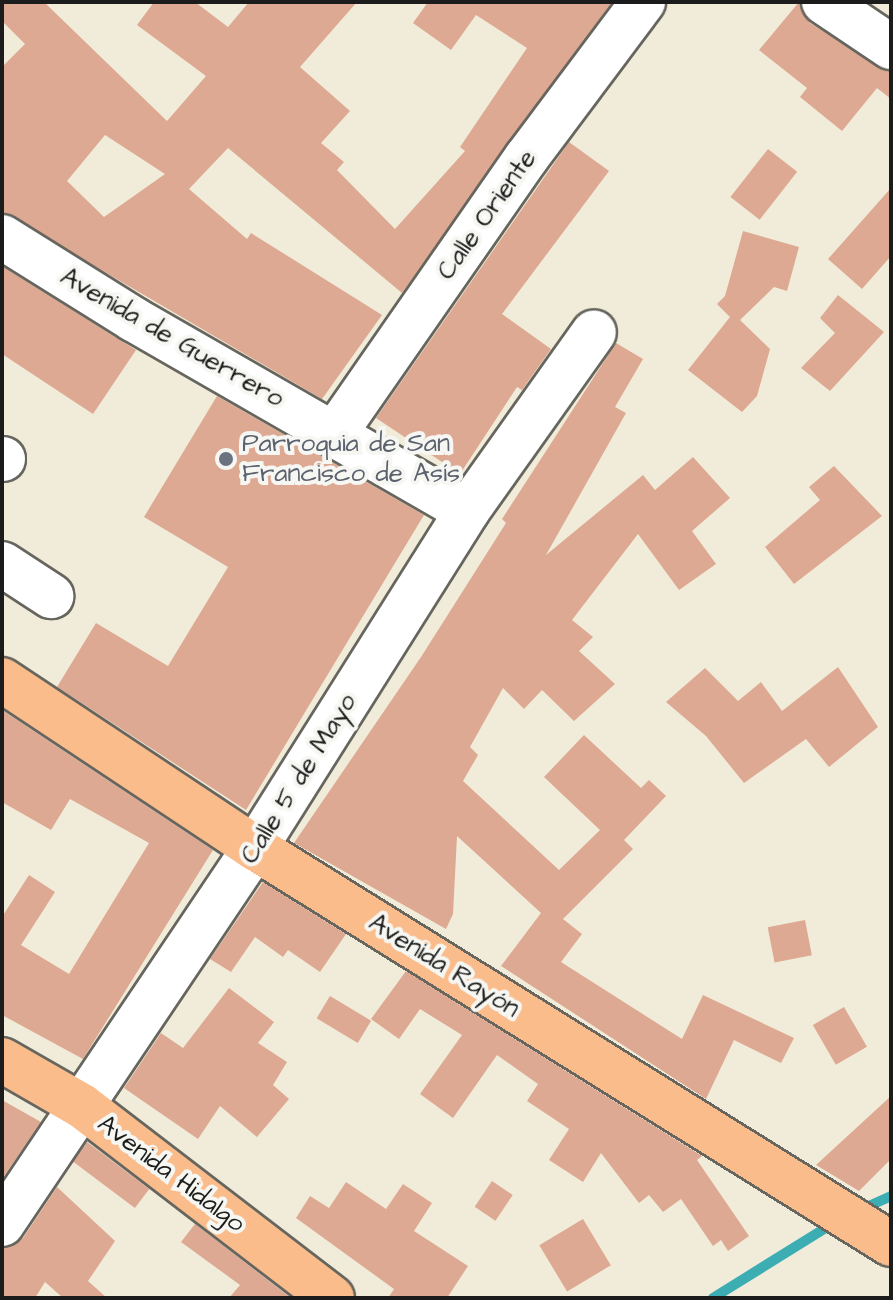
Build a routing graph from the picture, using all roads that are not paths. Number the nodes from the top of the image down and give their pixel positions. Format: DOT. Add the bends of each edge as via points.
graph roads {
  1 [pos="643,2"];
  2 [pos="824,2"];
  3 [pos="891,47"];
  4 [pos="2,237"];
  5 [pos="594,332"];
  6 [pos="335,433"];
  7 [pos="467,511"];
  8 [pos="2,564"];
  9 [pos="51,596"];
  10 [pos="2,680"];
  11 [pos="255,848"];
  12 [pos="2,1060"];
  13 [pos="82,1106"];
  14 [pos="2,1224"];
  15 [pos="891,1244"];
  16 [pos="332,1298"];
  1 -- 6 [label="street, Calle Oriente" via="527,157"];
  2 -- 3 [label="street"];
  4 -- 6 [label="street, Avenida de Guerrero" via="133,319"];
  5 -- 7 [label="street, Calle 5 de Mayo"];
  6 -- 7 [label="street, Avenida de Guerrero"];
  7 -- 11 [label="street, Calle 5 de Mayo"];
  8 -- 9 [label="street"];
  10 -- 11 [label="main road, Avenida Rayón"];
  11 -- 13 [label="street, Calle 5 de Mayo"];
  11 -- 15 [label="main road, Avenida Rayón"];
  12 -- 13 [label="main road, Avenida Hidalgo"];
  13 -- 14 [label="street, Calle 5 de Mayo"];
  13 -- 16 [label="main road, Avenida Hidalgo"];
}
